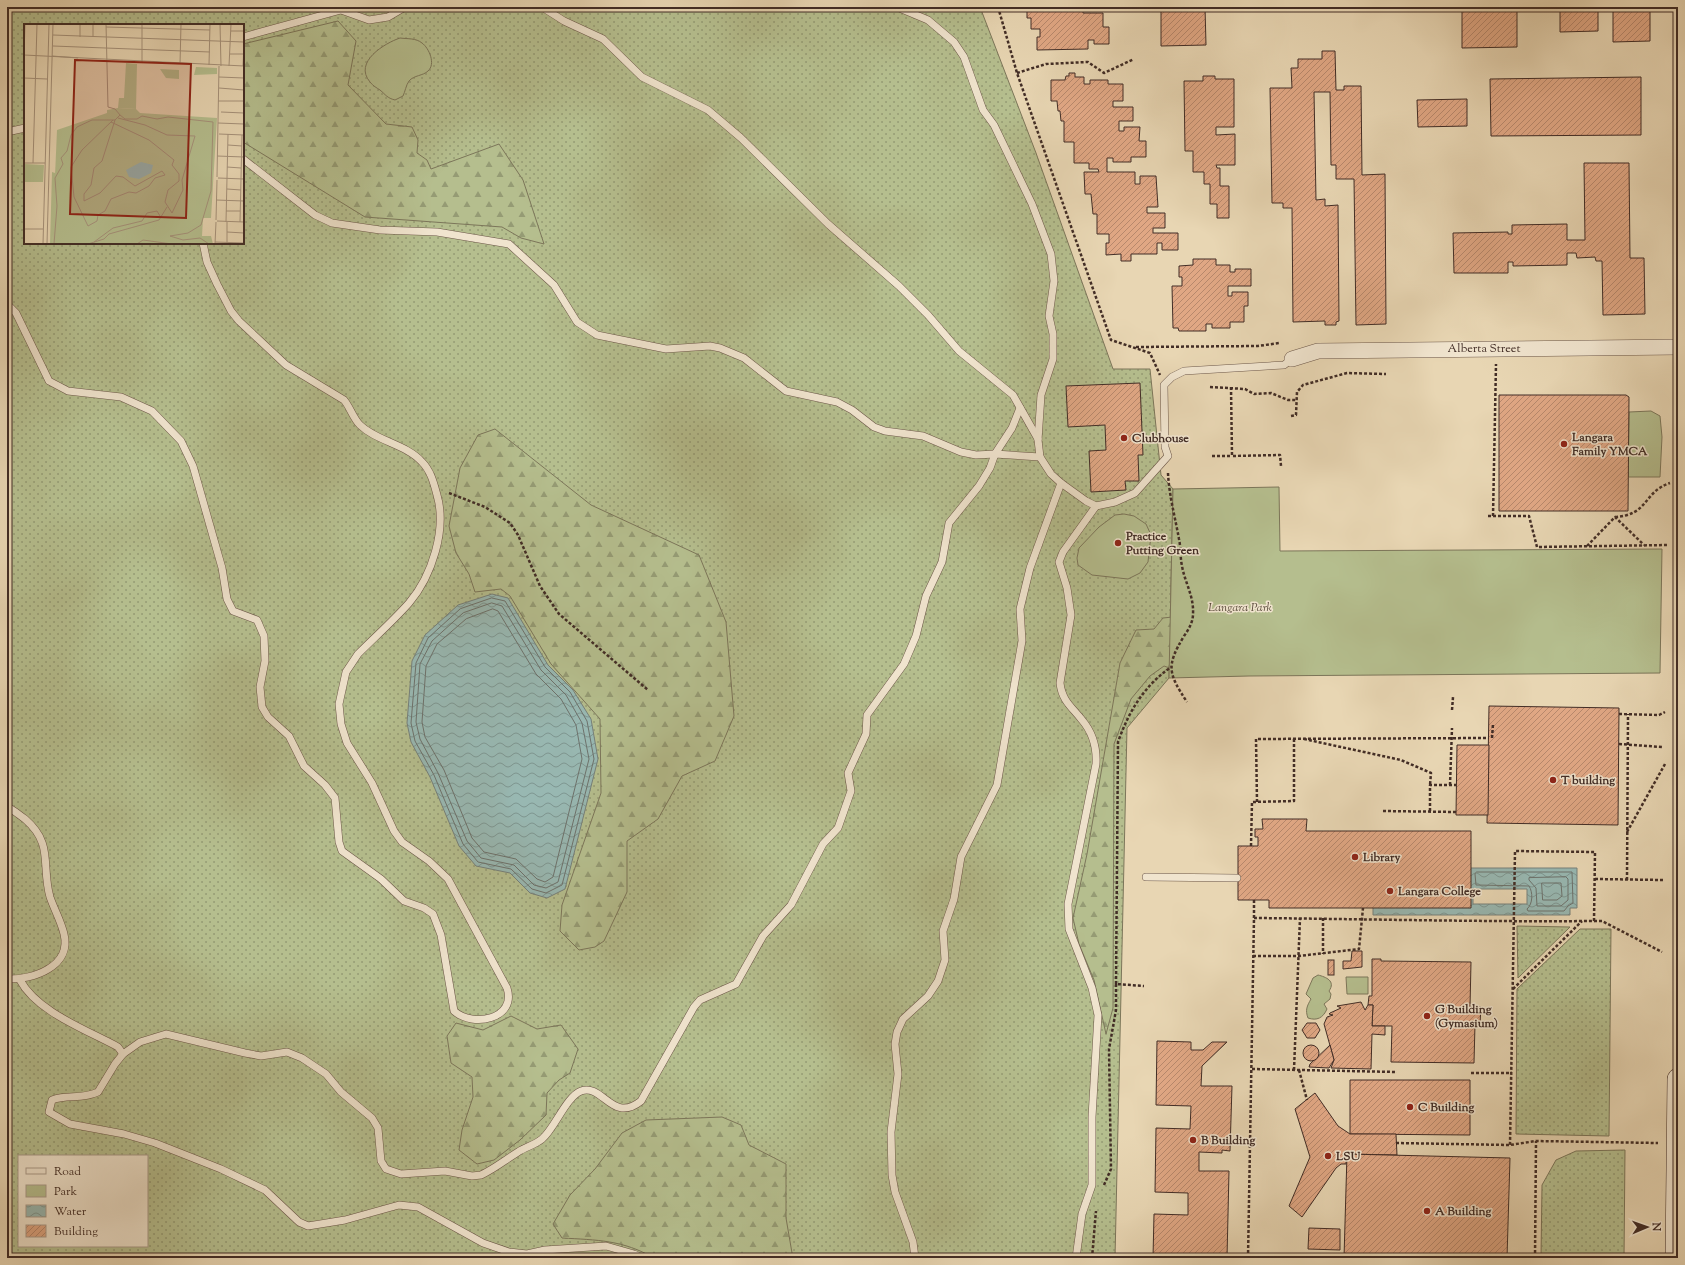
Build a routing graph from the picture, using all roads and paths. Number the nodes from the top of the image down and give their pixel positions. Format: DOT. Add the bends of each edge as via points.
graph roads {
  1 [pos="405,7"];
  2 [pos="542,7"];
  3 [pos="897,7"];
  4 [pos="998,7"];
  5 [pos="244,37"];
  6 [pos="1134,60"];
  7 [pos="1017,73"];
  8 [pos="24,128"];
  9 [pos="7,132"];
  10 [pos="244,160"];
  11 [pos="203,244"];
  12 [pos="7,304"];
  13 [pos="1279,343"];
  14 [pos="1133,347"];
  15 [pos="1678,347"];
  16 [pos="1292,359"];
  17 [pos="1496,363"];
  18 [pos="1386,374"];
  19 [pos="1164,385"];
  20 [pos="1210,387"];
  21 [pos="1231,387"];
  22 [pos="1296,400"];
  23 [pos="1020,408"];
  24 [pos="1291,416"];
  25 [pos="1038,440"];
  26 [pos="995,454"];
  27 [pos="1168,456"];
  28 [pos="1212,456"];
  29 [pos="1232,456"];
  30 [pos="1040,457"];
  31 [pos="1281,466"];
  32 [pos="434,483"];
  33 [pos="1061,483"];
  34 [pos="1670,483"];
  35 [pos="1096,506"];
  36 [pos="1488,516"];
  37 [pos="1493,516"];
  38 [pos="1615,516"];
  39 [pos="1644,545"];
  40 [pos="1669,545"];
  41 [pos="1586,546"];
  42 [pos="1171,667"];
  43 [pos="648,690"];
  44 [pos="1453,697"];
  45 [pos="1187,702"];
  46 [pos="1452,710"];
  47 [pos="1665,712"];
  48 [pos="1619,714"];
  49 [pos="1628,714"];
  50 [pos="1492,724"];
  51 [pos="1452,728"];
  52 [pos="1294,738"];
  53 [pos="1300,738"];
  54 [pos="1452,738"];
  55 [pos="1619,744"];
  56 [pos="1628,744"];
  57 [pos="1662,747"];
  58 [pos="1664,764"];
  59 [pos="1430,785"];
  60 [pos="1450,785"];
  61 [pos="1456,785"];
  62 [pos="1256,802"];
  63 [pos="7,807"];
  64 [pos="1383,811"];
  65 [pos="1430,811"];
  66 [pos="1456,812"];
  67 [pos="1627,832"];
  68 [pos="1251,846"];
  69 [pos="1146,877"];
  70 [pos="1237,878"];
  71 [pos="1595,879"];
  72 [pos="1627,880"];
  73 [pos="1663,880"];
  74 [pos="1254,900"];
  75 [pos="1363,908"];
  76 [pos="1254,918"];
  77 [pos="1300,918"];
  78 [pos="1323,918"];
  79 [pos="1363,919"];
  80 [pos="1514,920"];
  81 [pos="1582,921"];
  82 [pos="1594,921"];
  83 [pos="1662,952"];
  84 [pos="1323,954"];
  85 [pos="1253,956"];
  86 [pos="1299,956"];
  87 [pos="7,979"];
  88 [pos="20,980"];
  89 [pos="1116,984"];
  90 [pos="1144,986"];
  91 [pos="1513,989"];
  92 [pos="123,1054"];
  93 [pos="1252,1069"];
  94 [pos="1294,1070"];
  95 [pos="1299,1070"];
  96 [pos="1397,1072"];
  97 [pos="1471,1073"];
  98 [pos="1512,1073"];
  99 [pos="1678,1079"];
  100 [pos="1307,1100"];
  101 [pos="1671,1139"];
  102 [pos="1536,1142"];
  103 [pos="1396,1143"];
  104 [pos="1510,1145"];
  105 [pos="1103,1187"];
  106 [pos="1097,1205"];
  107 [pos="642,1258"];
  108 [pos="916,1258"];
  109 [pos="1076,1258"];
  110 [pos="1092,1258"];
  111 [pos="1248,1258"];
  112 [pos="1535,1258"];
  113 [pos="1676,1258"];
  1 -- 5 [label="lane" via="388,17 369,20 341,10"];
  2 -- 23 [label="lane" via="564,21 603,39 642,77 708,110 755,150 828,224 899,286 959,351 1013,395"];
  3 -- 25 [label="lane" via="928,20 954,42 964,57 983,110 994,125 1016,170 1051,254 1054,280 1049,316 1053,359 1041,395"];
  4 -- 7 [label="path"];
  6 -- 7 [label="path" via="1104,73 1088,62 1046,64"];
  7 -- 14 [label="path" via="1111,340"];
  8 -- 9 [label="lane"];
  10 -- 26 [label="lane" via="315,215 332,224 380,230 437,232 509,244 554,285 577,322 597,335 666,349 710,346 720,348 744,358 786,391 837,402 885,432 923,436 961,452 976,455"];
  11 -- 32 [label="lane" via="207,262 217,284 231,311 239,320 286,365 344,400 360,425 413,454 423,463"];
  12 -- 32 [label="lane" via="16,313 49,381 68,391 120,397 152,411 181,441 194,466 222,568 227,599 233,611 257,620 264,636 265,661 260,687 262,706 268,717 289,736 304,766 335,798 342,851 381,879 404,901 433,914 441,935 449,974 451,1004 460,1016 475,1021 492,1017 505,1008 509,1002 507,988 448,879 429,861 402,842 394,831 377,793 347,744 339,704 343,682 351,664 410,602 431,565 438,544 440,522 440,506"];
  13 -- 14 [label="path" via="1258,346"];
  14 -- 19 [label="path" via="1150,353"];
  15 -- 16 [label="street, Alberta Street" via="1318,351"];
  16 -- 19 [label="lane" via="1284,365 1184,371"];
  17 -- 37 [label="path"];
  18 -- 22 [label="path" via="1348,373 1303,385 1297,392"];
  19 -- 27 [label="lane" via="1164,447"];
  20 -- 21 [label="path"];
  21 -- 22 [label="path" via="1245,389 1254,394 1276,394 1288,400"];
  21 -- 29 [label="path"];
  22 -- 24 [label="path" via="1296,415"];
  23 -- 25 [label="lane"];
  23 -- 26 [label="lane" via="1012,428"];
  25 -- 30 [label="lane"];
  26 -- 30 [label="lane"];
  26 -- 92 [label="lane" via="979,486 950,523 942,562 926,596 916,636 904,664 867,715 866,734 848,773 851,791 838,828 823,844 791,905 763,936 736,984 700,1000 694,1007 641,1101 632,1108 625,1110 588,1090 580,1091 542,1139 481,1175 445,1171 401,1174 386,1169 381,1161 378,1128 372,1118 341,1092 326,1074 302,1058 287,1052 261,1056 166,1034 140,1042"];
  27 -- 35 [label="lane" via="1135,493 1115,502"];
  27 -- 42 [label="path" via="1169,491 1180,541 1182,566 1193,606 1191,625 1173,656"];
  28 -- 29 [label="path"];
  29 -- 31 [label="path" via="1280,455"];
  30 -- 33 [label="lane" via="1051,474"];
  32 -- 43 [label="path" via="450,494 485,507 510,523 518,535 540,586 559,614"];
  33 -- 35 [label="lane"];
  33 -- 108 [label="lane" via="1030,568 1020,609 1022,641 997,786 961,857 954,898 943,931 944,960 938,981 928,996 903,1019 897,1032 895,1044 898,1074 891,1132 892,1176"];
  34 -- 38 [label="path" via="1652,492 1645,505 1635,513"];
  35 -- 109 [label="lane" via="1063,552 1059,562 1067,588 1071,615 1060,683 1061,691 1066,702 1090,730 1097,752 1068,904 1072,941 1081,956 1098,1015 1092,1117 1092,1185 1082,1214"];
  36 -- 37 [label="path"];
  37 -- 41 [label="path" via="1529,516 1537,547"];
  38 -- 39 [label="path"];
  38 -- 41 [label="path"];
  39 -- 40 [label="path"];
  39 -- 41 [label="path"];
  42 -- 45 [label="path" via="1179,691"];
  42 -- 89 [label="path" via="1154,679 1127,717 1118,742"];
  44 -- 46 [label="path"];
  47 -- 49 [label="path" via="1659,715"];
  48 -- 49 [label="path"];
  49 -- 56 [label="path"];
  50 -- 54 [label="path" via="1490,738"];
  51 -- 54 [label="path"];
  52 -- 53 [label="path"];
  52 -- 62 [label="path" via="1294,801"];
  52 -- 62 [label="path" via="1256,739"];
  53 -- 54 [label="path"];
  53 -- 59 [label="path" via="1401,760 1431,773"];
  54 -- 60 [label="path"];
  55 -- 56 [label="path"];
  56 -- 57 [label="path"];
  56 -- 67 [label="path"];
  58 -- 67 [label="path"];
  59 -- 60 [label="path"];
  59 -- 65 [label="path"];
  60 -- 61 [label="path"];
  62 -- 68 [label="path" via="1252,802"];
  63 -- 88 [label="lane" via="34,827 41,836 50,896 64,935 65,948 53,967"];
  64 -- 65 [label="path"];
  65 -- 66 [label="path"];
  67 -- 72 [label="path"];
  69 -- 70 [label="lane"];
  71 -- 72 [label="path"];
  71 -- 80 [label="path" via="1595,852 1515,851"];
  71 -- 82 [label="path"];
  72 -- 73 [label="path"];
  74 -- 76 [label="path"];
  75 -- 79 [label="path"];
  76 -- 77 [label="path"];
  76 -- 85 [label="path"];
  77 -- 78 [label="path"];
  77 -- 86 [label="path"];
  78 -- 79 [label="path"];
  78 -- 84 [label="path"];
  79 -- 80 [label="path"];
  79 -- 84 [label="path" via="1359,949"];
  80 -- 81 [label="path"];
  80 -- 91 [label="path"];
  81 -- 82 [label="path"];
  81 -- 91 [label="path"];
  82 -- 83 [label="path" via="1602,921"];
  84 -- 86 [label="path"];
  85 -- 86 [label="path"];
  85 -- 93 [label="path"];
  86 -- 94 [label="path"];
  87 -- 88 [label="lane"];
  88 -- 92 [label="lane" via="32,996 60,1016 118,1048"];
  89 -- 90 [label="path"];
  89 -- 105 [label="path" via="1116,1010 1109,1049 1111,1169"];
  91 -- 98 [label="path"];
  92 -- 107 [label="lane" via="98,1092 81,1098 52,1100 49,1112 70,1124 124,1134 155,1143 221,1168 265,1190 299,1222 308,1226 345,1220 399,1205 418,1207 483,1243 509,1252 527,1254 545,1250 606,1246"];
  93 -- 94 [label="path"];
  93 -- 111 [label="path"];
  94 -- 95 [label="path"];
  95 -- 96 [label="path"];
  95 -- 100 [label="path"];
  97 -- 98 [label="path"];
  98 -- 104 [label="path"];
  99 -- 101 [label="street"];
  101 -- 102 [label="path"];
  101 -- 113 [label="street"];
  102 -- 104 [label="path"];
  102 -- 112 [label="path"];
  103 -- 104 [label="path"];
  106 -- 110 [label="path"];
}
